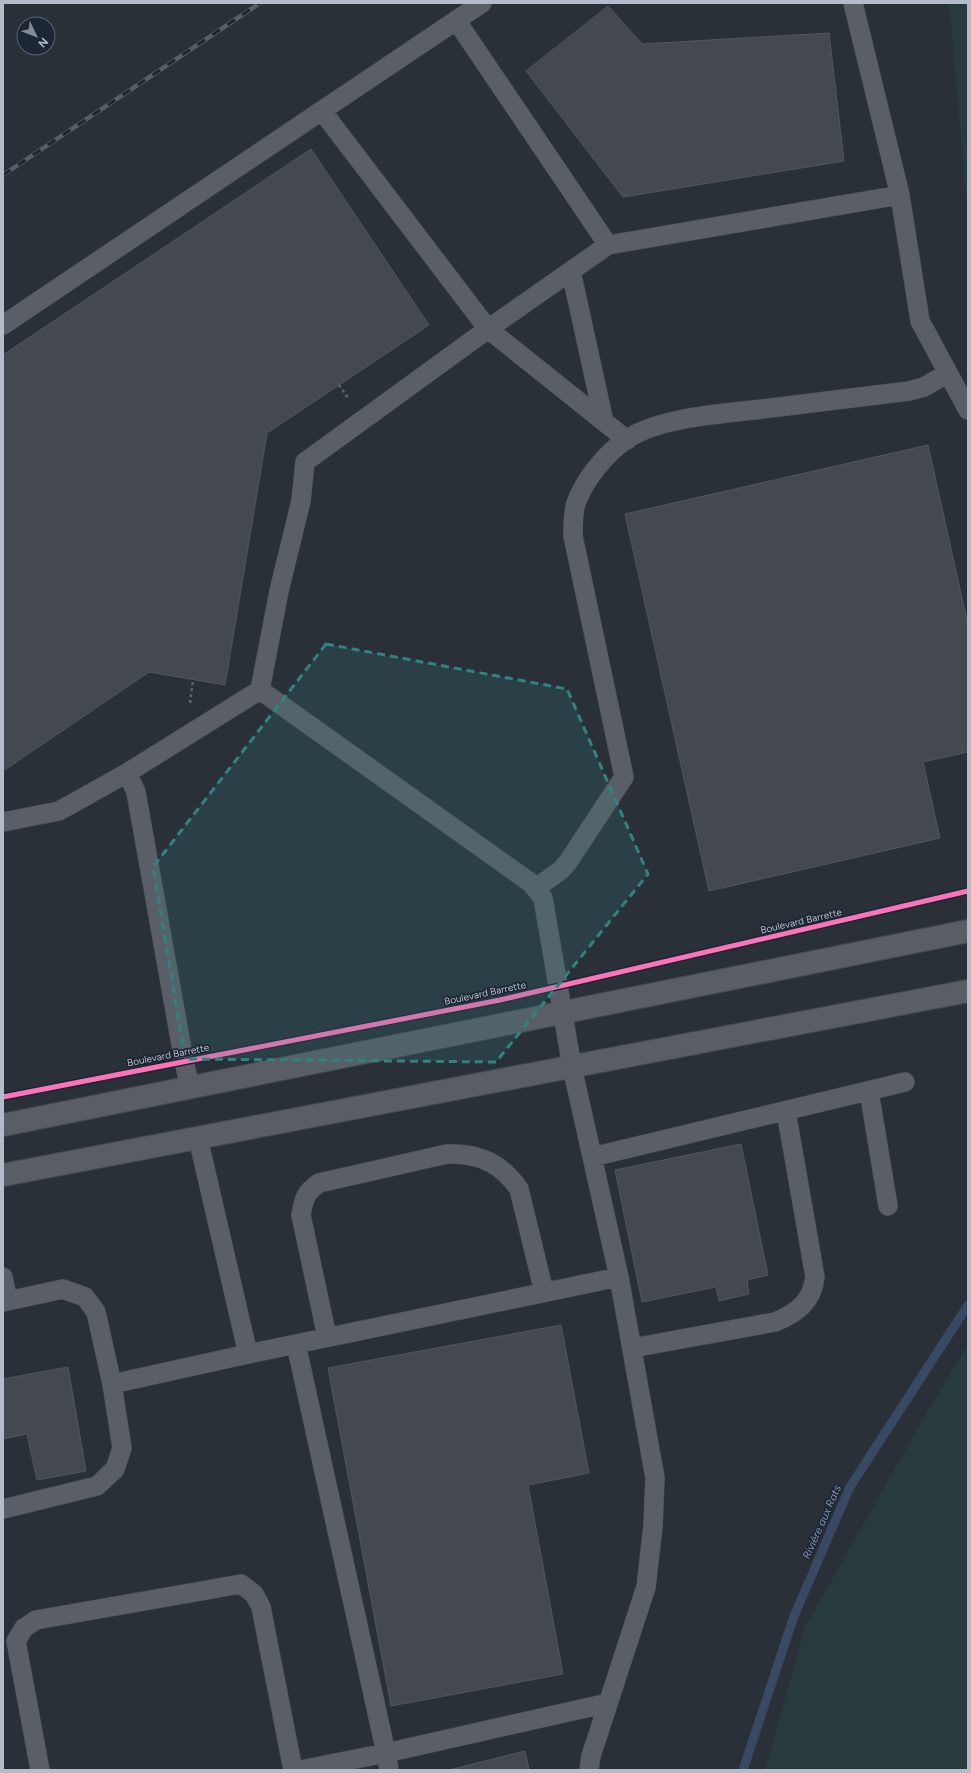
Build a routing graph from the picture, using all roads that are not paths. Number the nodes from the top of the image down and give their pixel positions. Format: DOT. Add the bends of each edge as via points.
graph roads {
  1 [pos="482,3"];
  2 [pos="853,3"];
  3 [pos="456,20"];
  4 [pos="322,111"];
  5 [pos="900,195"];
  6 [pos="608,245"];
  7 [pos="572,271"];
  8 [pos="3,325"];
  9 [pos="488,329"];
  10 [pos="948,373"];
  11 [pos="968,410"];
  12 [pos="604,422"];
  13 [pos="626,440"];
  14 [pos="260,690"];
  15 [pos="127,773"];
  16 [pos="3,822"];
  17 [pos="536,888"];
  18 [pos="968,931"];
  19 [pos="968,991"];
  20 [pos="562,1013"];
  21 [pos="572,1067"];
  22 [pos="905,1082"];
  23 [pos="190,1088"];
  24 [pos="869,1091"];
  25 [pos="786,1111"];
  26 [pos="3,1125"];
  27 [pos="198,1138"];
  28 [pos="592,1158"];
  29 [pos="3,1175"];
  30 [pos="888,1206"];
  31 [pos="3,1277"];
  32 [pos="619,1277"];
  33 [pos="544,1292"];
  34 [pos="5,1302"];
  35 [pos="327,1337"];
  36 [pos="296,1344"];
  37 [pos="632,1348"];
  38 [pos="248,1354"];
  39 [pos="112,1384"];
  40 [pos="3,1509"];
  41 [pos="608,1703"];
  42 [pos="387,1761"];
  43 [pos="40,1770"];
  44 [pos="293,1770"];
  45 [pos="300,1770"];
  46 [pos="589,1770"];
  1 -- 3 [label="lane"];
  2 -- 5 [label="lane"];
  3 -- 4 [label="lane"];
  3 -- 6 [label="lane"];
  4 -- 8 [label="lane"];
  4 -- 9 [label="lane"];
  5 -- 6 [label="lane"];
  5 -- 10 [label="lane" via="920,321"];
  6 -- 7 [label="lane"];
  7 -- 9 [label="lane"];
  7 -- 12 [label="lane"];
  9 -- 12 [label="lane"];
  9 -- 14 [label="lane" via="305,462 301,501 279,592"];
  10 -- 11 [label="lane"];
  10 -- 13 [label="lane" via="909,391 716,414 662,424"];
  12 -- 13 [label="lane"];
  13 -- 17 [label="lane" via="598,467 584,488 576,504 573,536 624,777 568,862"];
  14 -- 15 [label="lane"];
  14 -- 17 [label="lane"];
  15 -- 16 [label="lane" via="59,811"];
  15 -- 23 [label="lane" via="136,792"];
  17 -- 20 [label="lane" via="542,898"];
  18 -- 20 [label="main road"];
  19 -- 21 [label="main road"];
  20 -- 21 [label="lane"];
  20 -- 23 [label="main road"];
  21 -- 27 [label="main road"];
  21 -- 28 [label="lane"];
  22 -- 24 [label="lane"];
  23 -- 26 [label="main road"];
  24 -- 25 [label="lane"];
  24 -- 30 [label="lane"];
  25 -- 28 [label="lane"];
  25 -- 37 [label="lane" via="815,1277 809,1298 788,1317 774,1322"];
  27 -- 29 [label="main road"];
  27 -- 38 [label="lane"];
  28 -- 32 [label="lane"];
  31 -- 34 [label="lane"];
  32 -- 33 [label="lane"];
  32 -- 37 [label="lane"];
  33 -- 35 [label="lane"];
  33 -- 35 [label="lane" via="518,1190 511,1177 494,1163 465,1153 447,1154 319,1183 308,1191 301,1215"];
  34 -- 39 [label="lane" via="63,1289 85,1297 96,1312"];
  35 -- 36 [label="lane"];
  36 -- 38 [label="lane"];
  36 -- 42 [label="lane"];
  37 -- 41 [label="lane" via="655,1478 654,1526 646,1587"];
  38 -- 39 [label="lane"];
  39 -- 40 [label="lane" via="122,1448 114,1469 97,1486"];
  41 -- 42 [label="lane"];
  41 -- 46 [label="lane"];
  42 -- 45 [label="lane"];
  43 -- 44 [label="lane" via="16,1641 24,1628 36,1620 241,1584 254,1594 261,1607"];
}
